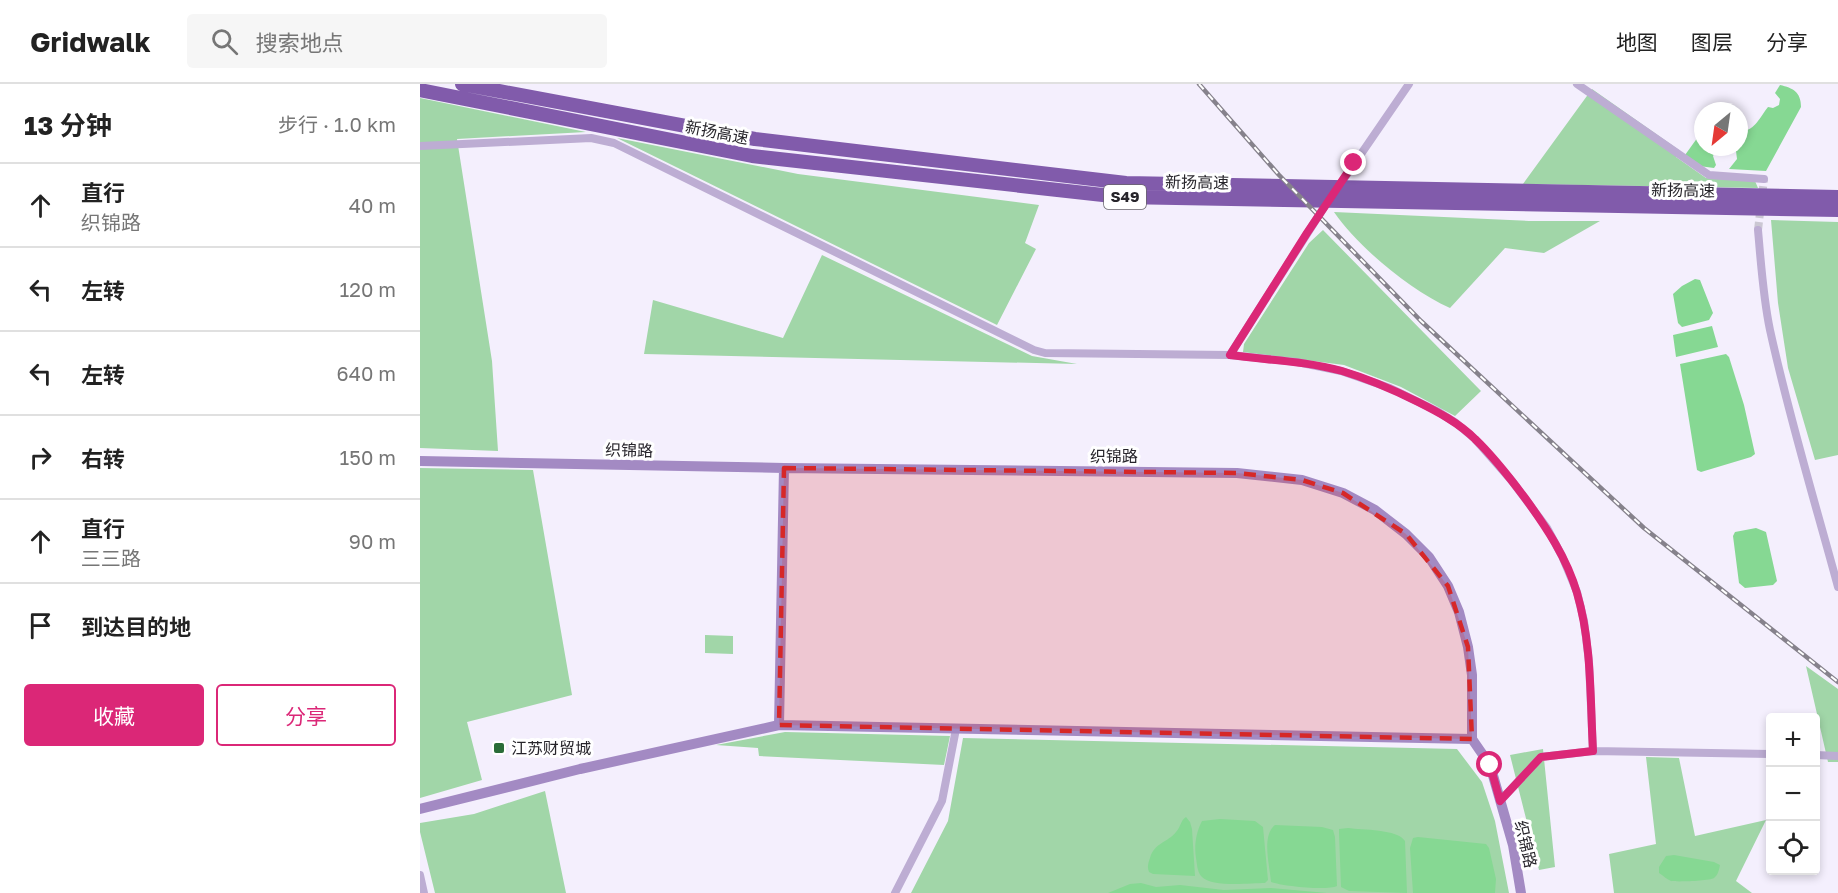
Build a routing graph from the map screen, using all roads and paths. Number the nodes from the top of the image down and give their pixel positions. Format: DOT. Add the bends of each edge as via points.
graph roads {
  1 [pos="462,84"];
  2 [pos="1409,84"];
  3 [pos="1577,84"];
  4 [pos="420,90"];
  5 [pos="420,146"];
  6 [pos="1764,179"];
  7 [pos="1838,197"];
  8 [pos="1838,210"];
  9 [pos="1758,230"];
  10 [pos="1230,355"];
  11 [pos="420,461"];
  12 [pos="784,468"];
  13 [pos="1838,587"];
  14 [pos="779,725"];
  15 [pos="957,729"];
  16 [pos="1472,739"];
  17 [pos="1593,751"];
  18 [pos="1766,754"];
  19 [pos="1820,755"];
  20 [pos="1838,756"];
  21 [pos="1500,801"];
  22 [pos="420,809"];
  23 [pos="420,875"];
  24 [pos="424,893"];
  25 [pos="895,893"];
  26 [pos="1521,893"];
  1 -- 7 [label="highway, 新扬高速 / S49" via="755,139 1126,183"];
  2 -- 10 [label="street"];
  3 -- 6 [label="street" via="1708,175"];
  4 -- 8 [label="highway, 新扬高速 / S49" via="752,156 1121,197"];
  5 -- 10 [label="street" via="591,138 614,143 1034,350"];
  9 -- 13 [label="street" via="1770,328"];
  10 -- 17 [label="street" via="1341,371 1390,388 1437,411 1475,439 1547,528 1577,592 1589,662"];
  11 -- 12 [label="street, 织锦路"];
  12 -- 14 [label="street"];
  12 -- 16 [label="street, 织锦路" via="1237,473 1302,480 1343,493 1375,510 1406,534 1429,557 1448,586 1468,647"];
  14 -- 15 [label="street"];
  14 -- 22 [label="street" via="590,766"];
  15 -- 16 [label="street"];
  15 -- 25 [label="street" via="942,801"];
  16 -- 21 [label="street, 织锦路" via="1490,765"];
  17 -- 18 [label="street"];
  17 -- 21 [label="street" via="1541,757"];
  19 -- 20 [label="street"];
  21 -- 26 [label="street, 织锦路"];
  23 -- 24 [label="street"];
}
